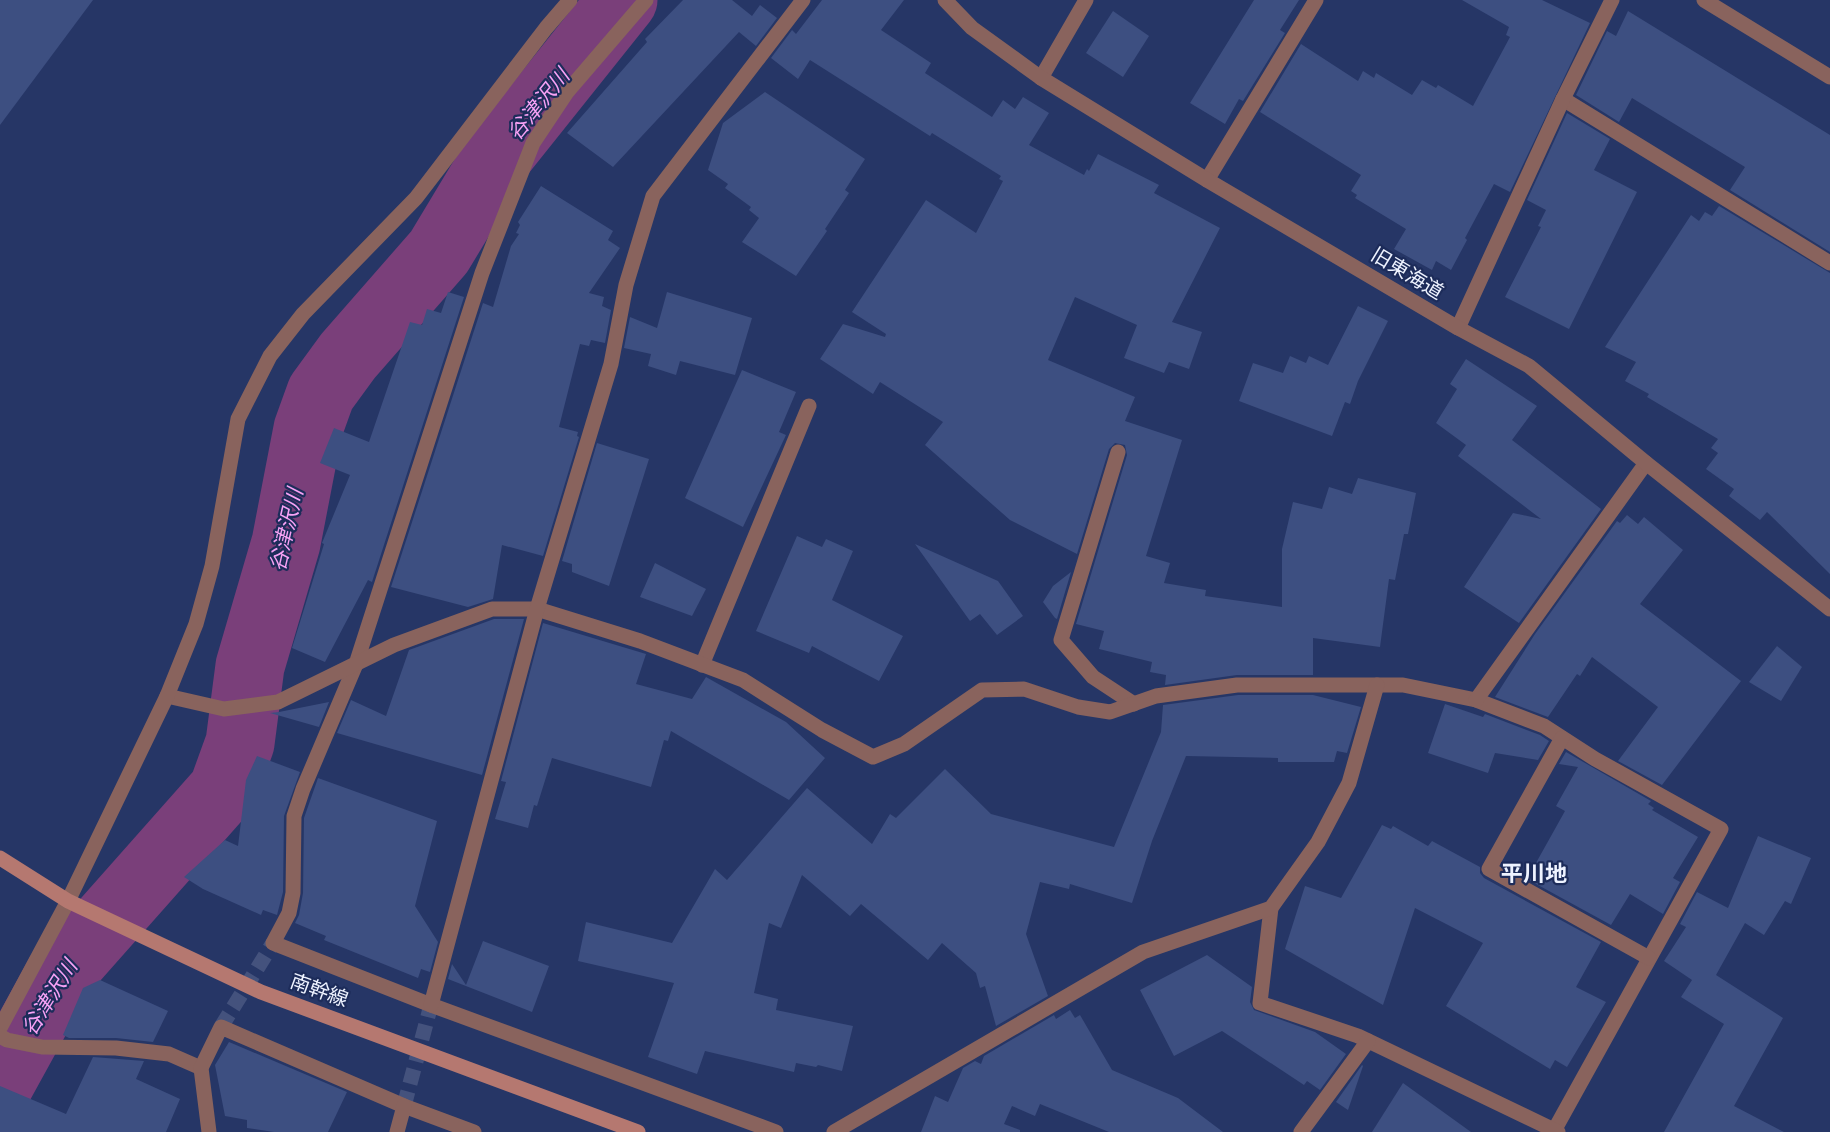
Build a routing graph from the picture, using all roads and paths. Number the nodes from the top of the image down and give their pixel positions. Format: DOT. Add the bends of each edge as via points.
graph roads {
  1 [pos="570,0"];
  2 [pos="646,0"];
  3 [pos="803,0"];
  4 [pos="945,0"];
  5 [pos="1086,0"];
  6 [pos="1316,0"];
  7 [pos="1612,0"];
  8 [pos="1704,0"];
  9 [pos="1830,76"];
  10 [pos="1041,78"];
  11 [pos="1563,99"];
  12 [pos="1207,180"];
  13 [pos="1830,263"];
  14 [pos="1458,328"];
  15 [pos="809,406"];
  16 [pos="1119,452"];
  17 [pos="1646,463"];
  18 [pos="537,609"];
  19 [pos="1830,609"];
  20 [pos="356,664"];
  21 [pos="702,665"];
  22 [pos="1377,686"];
  23 [pos="167,696"];
  24 [pos="1476,700"];
  25 [pos="1134,704"];
  26 [pos="1562,738"];
  27 [pos="0,858"];
  28 [pos="68,901"];
  29 [pos="1271,908"];
  30 [pos="1649,958"];
  31 [pos="430,1005"];
  32 [pos="0,1028"];
  33 [pos="0,1036"];
  34 [pos="1368,1041"];
  35 [pos="201,1068"];
  36 [pos="404,1106"];
  37 [pos="1556,1130"];
  38 [pos="209,1132"];
  39 [pos="397,1132"];
  40 [pos="474,1132"];
  41 [pos="638,1132"];
  42 [pos="776,1132"];
  43 [pos="834,1132"];
  44 [pos="1301,1132"];
  1 -- 23 [label="street" via="416,198 303,314 270,356 238,420 212,566 196,624"];
  2 -- 20 [label="street" via="567,92 533,142 482,273"];
  3 -- 18 [label="street" via="653,196 626,285 611,364"];
  4 -- 10 [label="street, 旧東海道" via="972,28"];
  5 -- 10 [label="street"];
  6 -- 12 [label="street"];
  7 -- 11 [label="street"];
  8 -- 9 [label="street"];
  10 -- 12 [label="street, 旧東海道"];
  11 -- 13 [label="street"];
  11 -- 14 [label="street"];
  12 -- 14 [label="street, 旧東海道"];
  14 -- 17 [label="street, 旧東海道" via="1529,366"];
  15 -- 21 [label="street"];
  16 -- 25 [label="street" via="1061,640 1093,677"];
  17 -- 19 [label="street, 旧東海道"];
  17 -- 24 [label="street"];
  18 -- 20 [label="street" via="492,609 394,645"];
  18 -- 21 [label="street"];
  18 -- 31 [label="street"];
  20 -- 23 [label="street" via="278,702 224,709"];
  20 -- 31 [label="street" via="294,816 293,893 289,913 273,943"];
  21 -- 25 [label="street" via="743,680 873,758 904,744 982,690 1024,689 1078,707 1110,712"];
  22 -- 24 [label="street" via="1403,685"];
  22 -- 25 [label="street" via="1237,685 1156,696"];
  22 -- 29 [label="street" via="1349,783 1318,842"];
  23 -- 28 [label="street"];
  24 -- 26 [label="street" via="1544,726"];
  26 -- 30 [label="street" via="1720,829"];
  26 -- 30 [label="street" via="1489,869"];
  27 -- 28 [label="main road, 南幹線"];
  28 -- 32 [label="street"];
  28 -- 41 [label="main road, 南幹線" via="261,992"];
  29 -- 34 [label="street" via="1260,1003"];
  29 -- 43 [label="street" via="1143,952"];
  30 -- 37 [label="street"];
  31 -- 42 [label="street"];
  33 -- 35 [label="street" via="42,1047 116,1048 169,1054"];
  34 -- 37 [label="street"];
  34 -- 44 [label="street"];
  35 -- 36 [label="street" via="221,1027"];
  35 -- 38 [label="street"];
  36 -- 39 [label="street"];
  36 -- 40 [label="street"];
}
